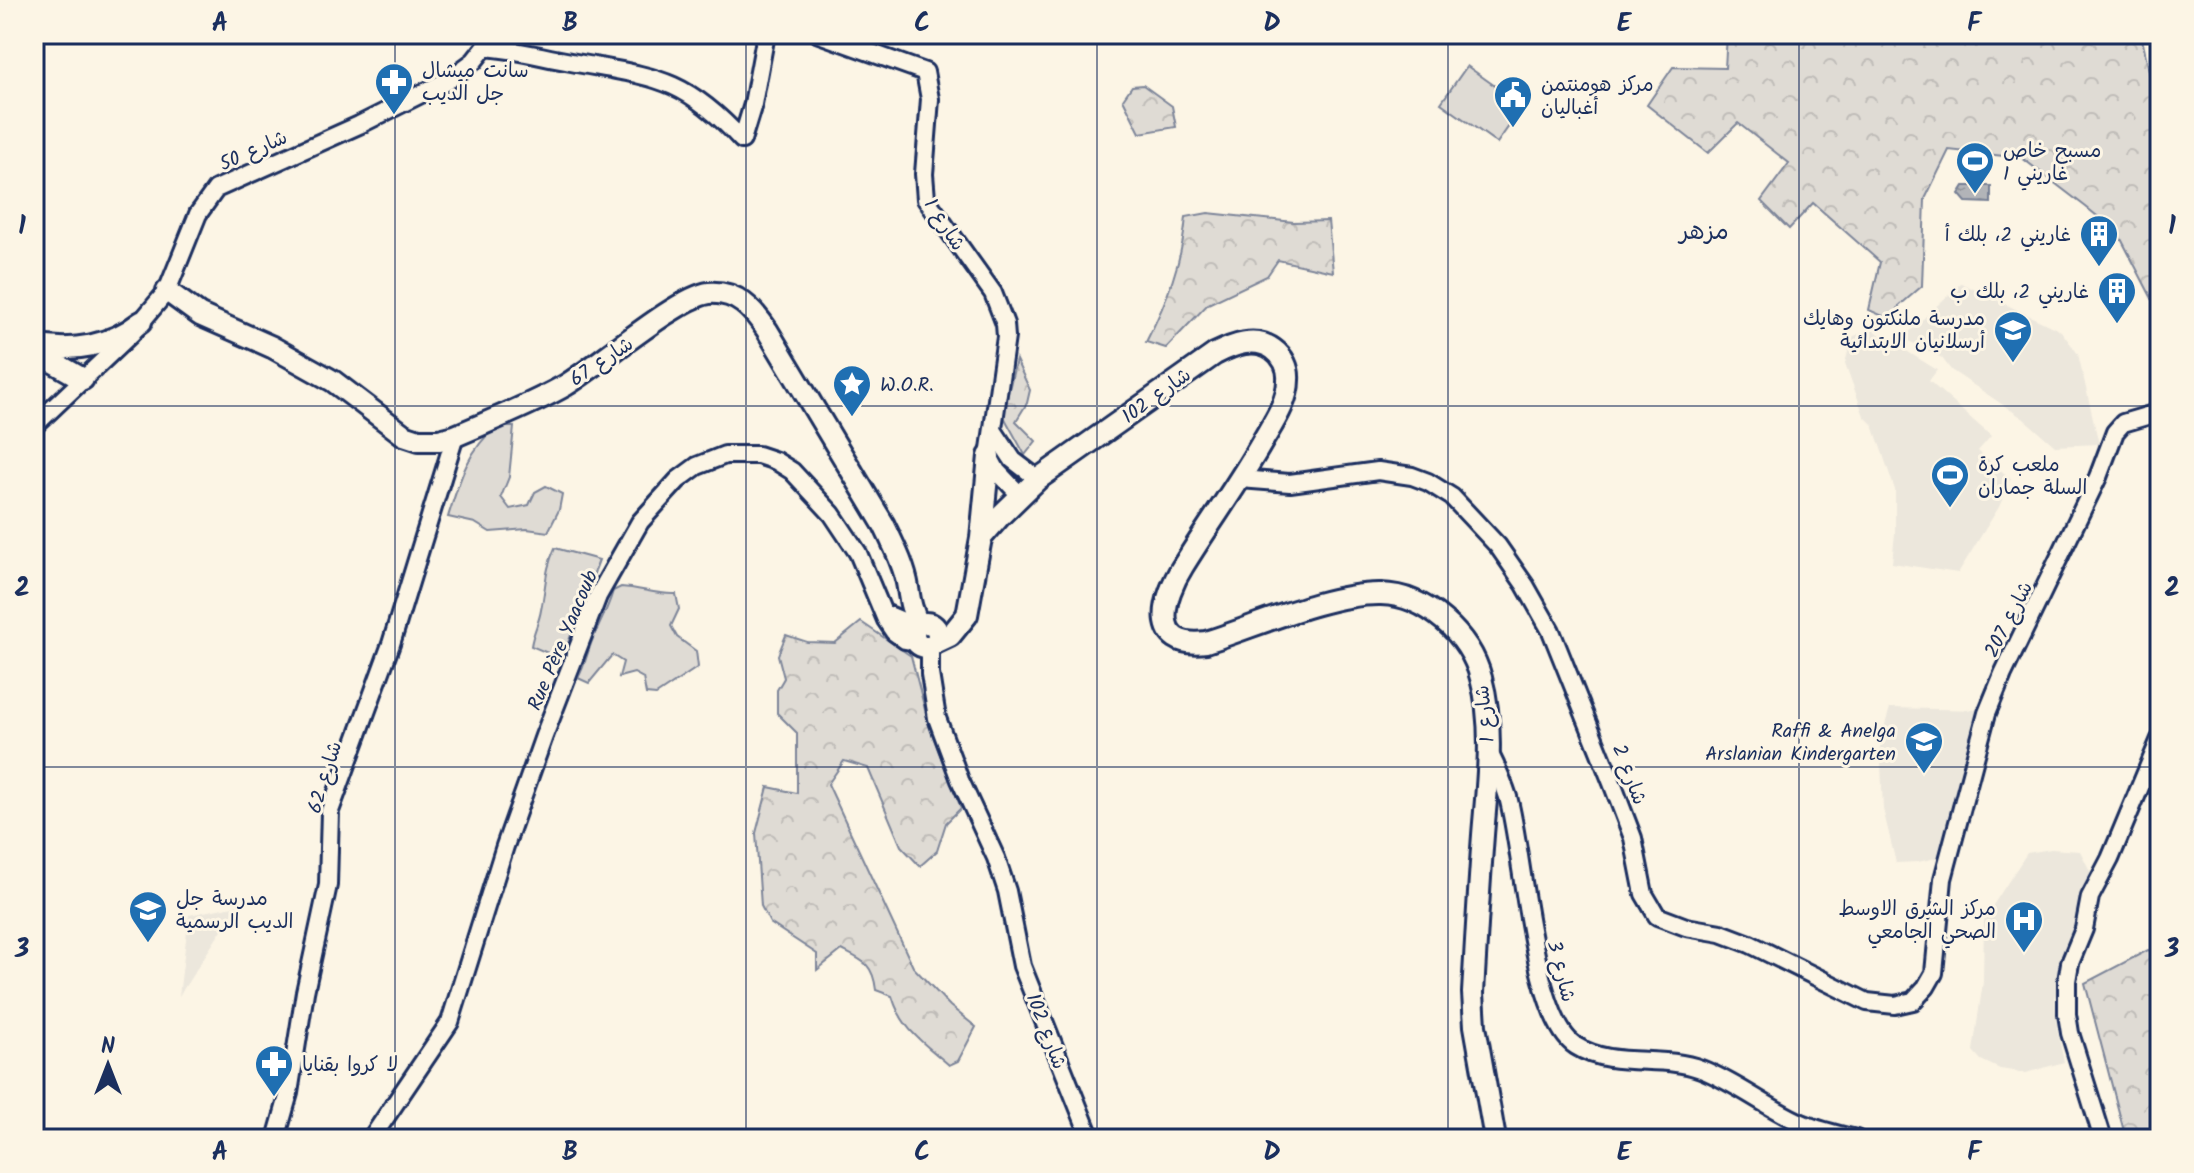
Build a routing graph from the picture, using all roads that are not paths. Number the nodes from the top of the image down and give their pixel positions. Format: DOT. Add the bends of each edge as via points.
graph roads {
  1 [pos="766,34"];
  2 [pos="819,34"];
  3 [pos="490,38"];
  4 [pos="167,291"];
  5 [pos="141,322"];
  6 [pos="34,345"];
  7 [pos="34,351"];
  8 [pos="83,379"];
  9 [pos="2160,412"];
  10 [pos="34,426"];
  11 [pos="993,430"];
  12 [pos="455,436"];
  13 [pos="989,456"];
  14 [pos="1038,479"];
  15 [pos="1240,479"];
  16 [pos="1020,495"];
  17 [pos="981,538"];
  18 [pos="925,633"];
  19 [pos="2160,739"];
  20 [pos="1488,749"];
  21 [pos="1943,879"];
  22 [pos="2070,963"];
  23 [pos="276,1139"];
  24 [pos="371,1139"];
  25 [pos="1091,1139"];
  26 [pos="1495,1139"];
  27 [pos="1856,1139"];
  28 [pos="2103,1139"];
  29 [pos="2111,1139"];
  1 -- 3 [label="street" via="742,140 687,91 653,77 547,58"];
  2 -- 11 [label="street, شارع 1" via="925,72 930,99 926,199 993,293 1005,324"];
  3 -- 4 [label="street, شارع 50" via="466,69 447,81 216,189 198,214"];
  4 -- 5 [label="street, شارع 50"];
  4 -- 12 [label="main road, شارع 67" via="200,315 333,381 404,435 419,440"];
  5 -- 6 [label="main road" via="91,346"];
  5 -- 8 [label="street, شارع 50"];
  7 -- 8 [label="main road"];
  8 -- 10 [label="street, شارع 50"];
  9 -- 21 [label="street, شارع 207" via="2123,423 2109,443 1987,713"];
  11 -- 13 [label="street"];
  11 -- 14 [label="street" via="1013,460"];
  12 -- 18 [label="main road, شارع 67" via="565,385 686,301 712,293 736,298 767,330 884,525"];
  12 -- 23 [label="street, شارع 62" via="391,644 330,811 328,885"];
  13 -- 16 [label="street"];
  13 -- 17 [label="main road"];
  14 -- 15 [label="main road, شارع 102" via="1215,354 1233,345 1259,343 1281,355 1288,383 1277,416"];
  14 -- 16 [label="main road, شارع 102"];
  15 -- 20 [label="main road, شارع 1" via="1169,593 1164,614 1175,637 1206,642 1335,600 1397,595 1437,614 1471,653 1484,688"];
  15 -- 21 [label="street, شارع 2" via="1290,483 1359,472 1397,473 1428,482 1472,515 1525,585 1551,631 1623,811 1644,894 1657,916 1750,944 1867,1002 1895,1005 1913,1001 1934,973"];
  16 -- 17 [label="main road, شارع 102"];
  17 -- 18 [label="main road" via="970,591 955,616"];
  18 -- 24 [label="street, Rue Père Yaacoub" via="884,613 858,553 832,514 807,484 776,461 734,454 711,459 678,480 640,522 598,596 505,846 450,1022"];
  18 -- 25 [label="street, شارع 102" via="944,738 996,858 1022,966"];
  19 -- 22 [label="street" via="2090,897"];
  20 -- 26 [label="main road, شارع 1" via="1473,993"];
  20 -- 27 [label="street, شارع 3" via="1508,796 1539,969 1553,1016 1569,1041 1606,1056 1703,1070 1796,1120"];
  22 -- 28 [label="street" via="2067,1014"];
  22 -- 29 [label="street" via="2079,1024"];
}
